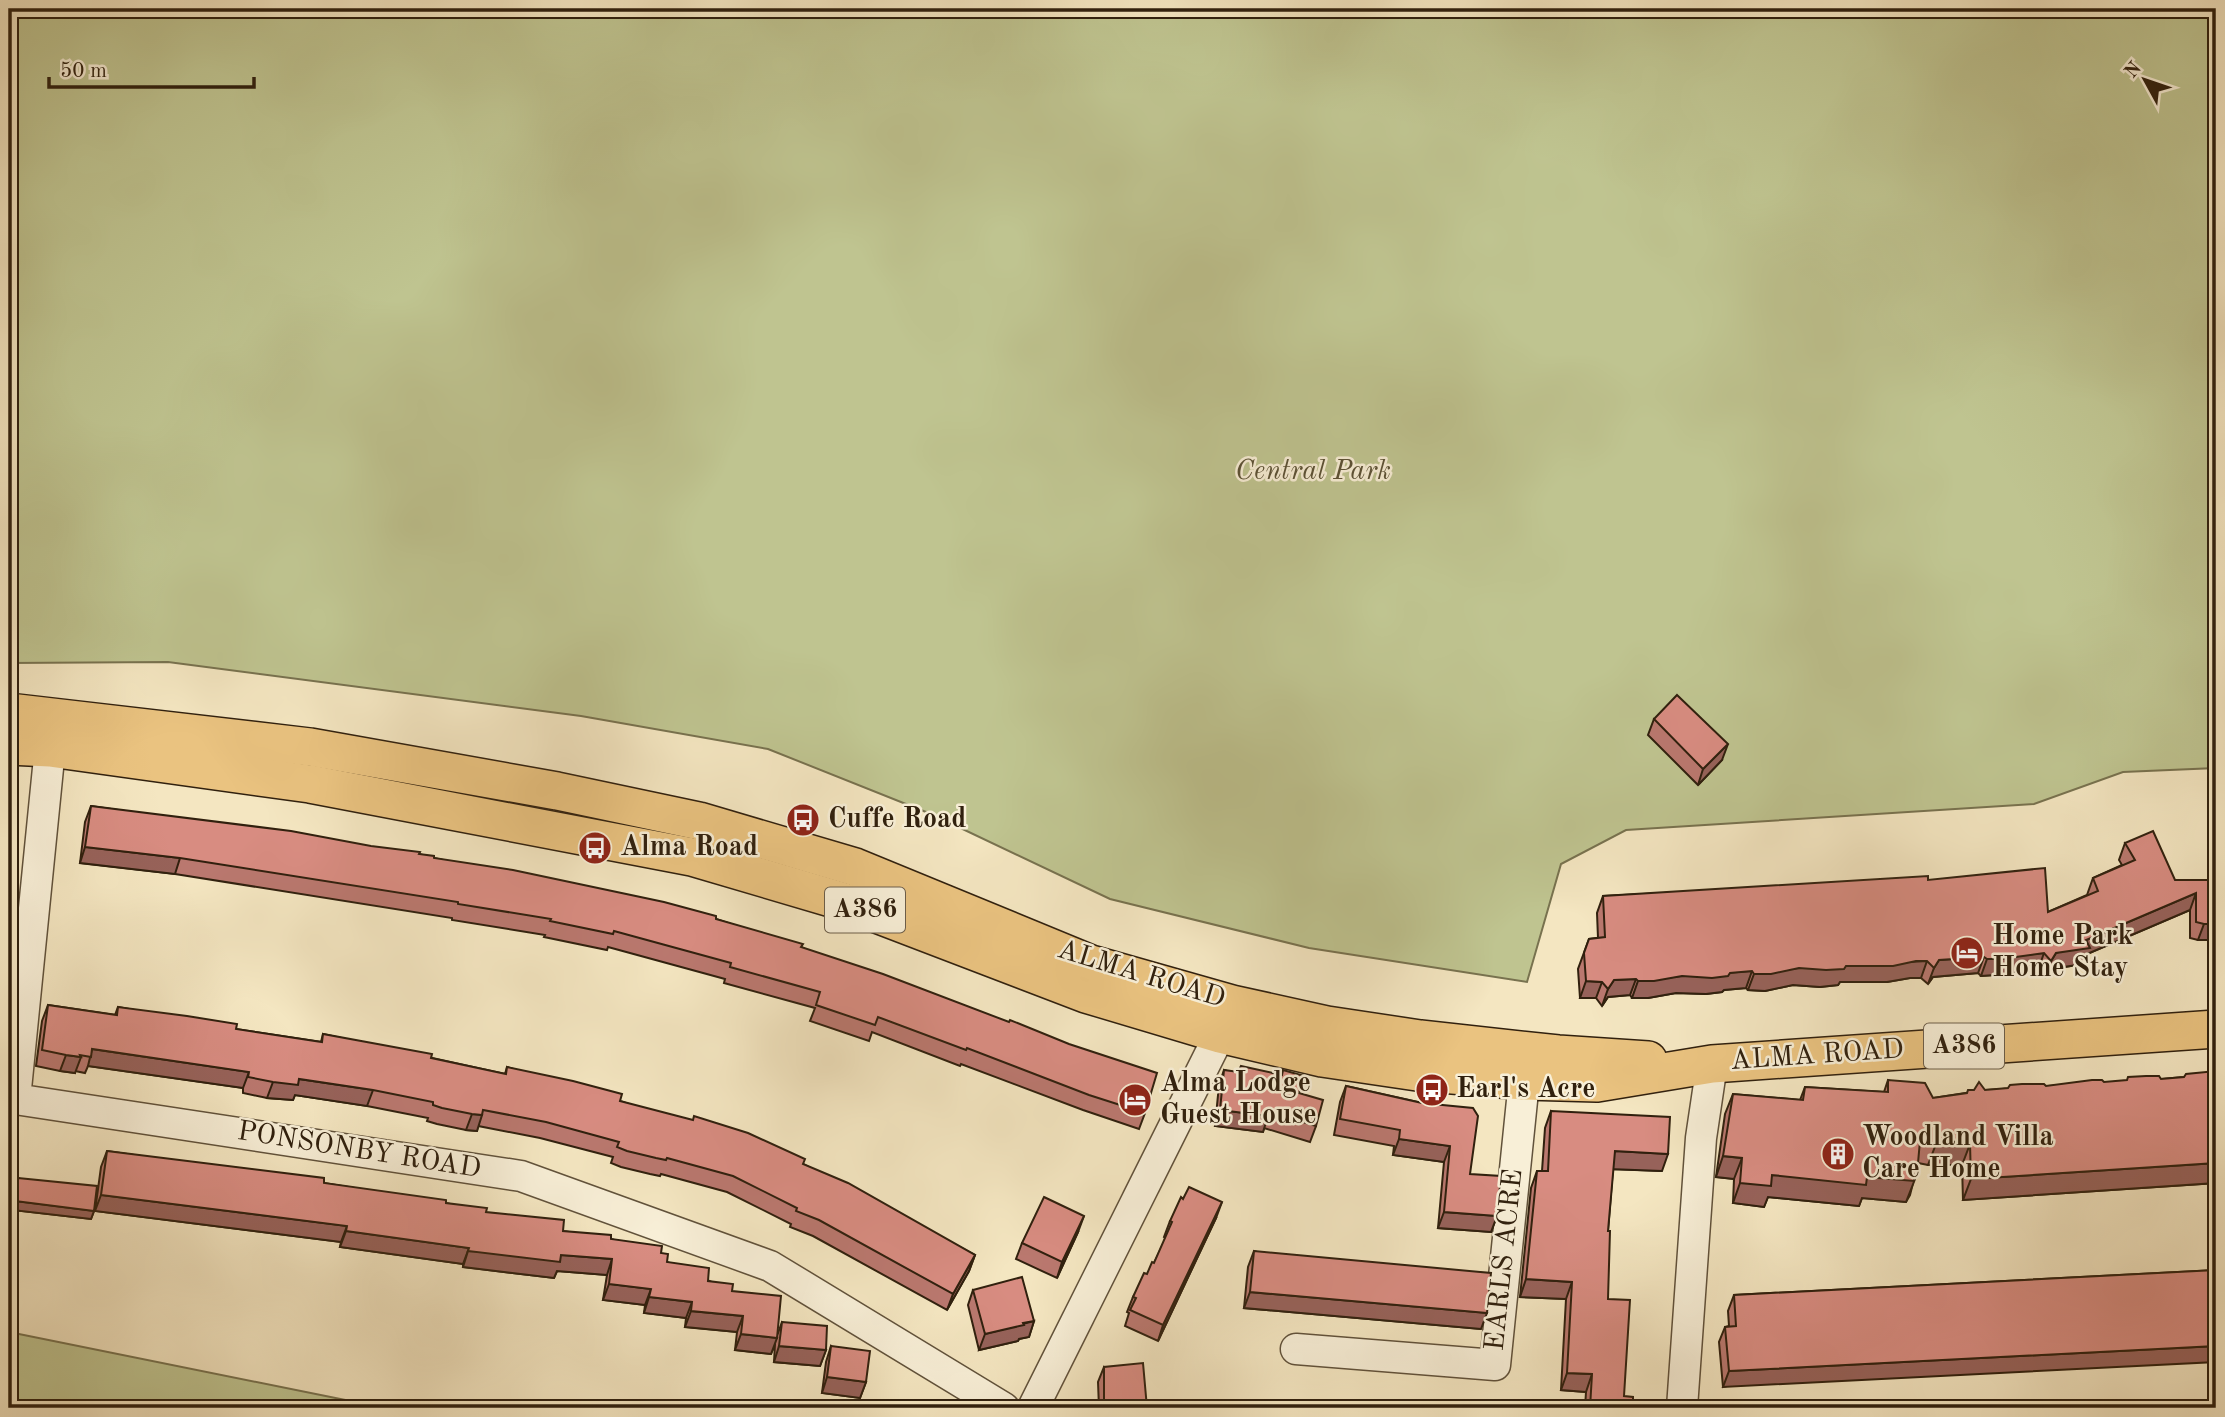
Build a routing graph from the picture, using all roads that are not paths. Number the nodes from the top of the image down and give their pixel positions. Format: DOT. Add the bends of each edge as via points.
graph roads {
  1 [pos="9,712"];
  2 [pos="9,746"];
  3 [pos="50,748"];
  4 [pos="2216,1029"];
  5 [pos="1220,1034"];
  6 [pos="1712,1064"];
  7 [pos="1524,1081"];
  8 [pos="1296,1349"];
  9 [pos="1003,1408"];
  10 [pos="1033,1408"];
  11 [pos="1682,1408"];
  1 -- 6 [label="main road, ALMA ROAD / A386" via="310,747 699,821 855,867 1091,964 1327,1025 1558,1054"];
  2 -- 3 [label="main road, ALMA ROAD / A386"];
  3 -- 5 [label="main road, ALMA ROAD / A386" via="310,784 692,857 848,903 1086,994"];
  3 -- 9 [label="street, PONSONBY ROAD" via="15,1099 521,1176 770,1266"];
  4 -- 6 [label="main road, ALMA ROAD / A386"];
  5 -- 7 [label="main road, ALMA ROAD / A386" via="1322,1058"];
  5 -- 10 [label="street"];
  6 -- 7 [label="main road, ALMA ROAD / A386" via="1597,1083"];
  6 -- 11 [label="street" via="1701,1138"];
  7 -- 8 [label="street, EARLS ACRE" via="1494,1365"];
}
